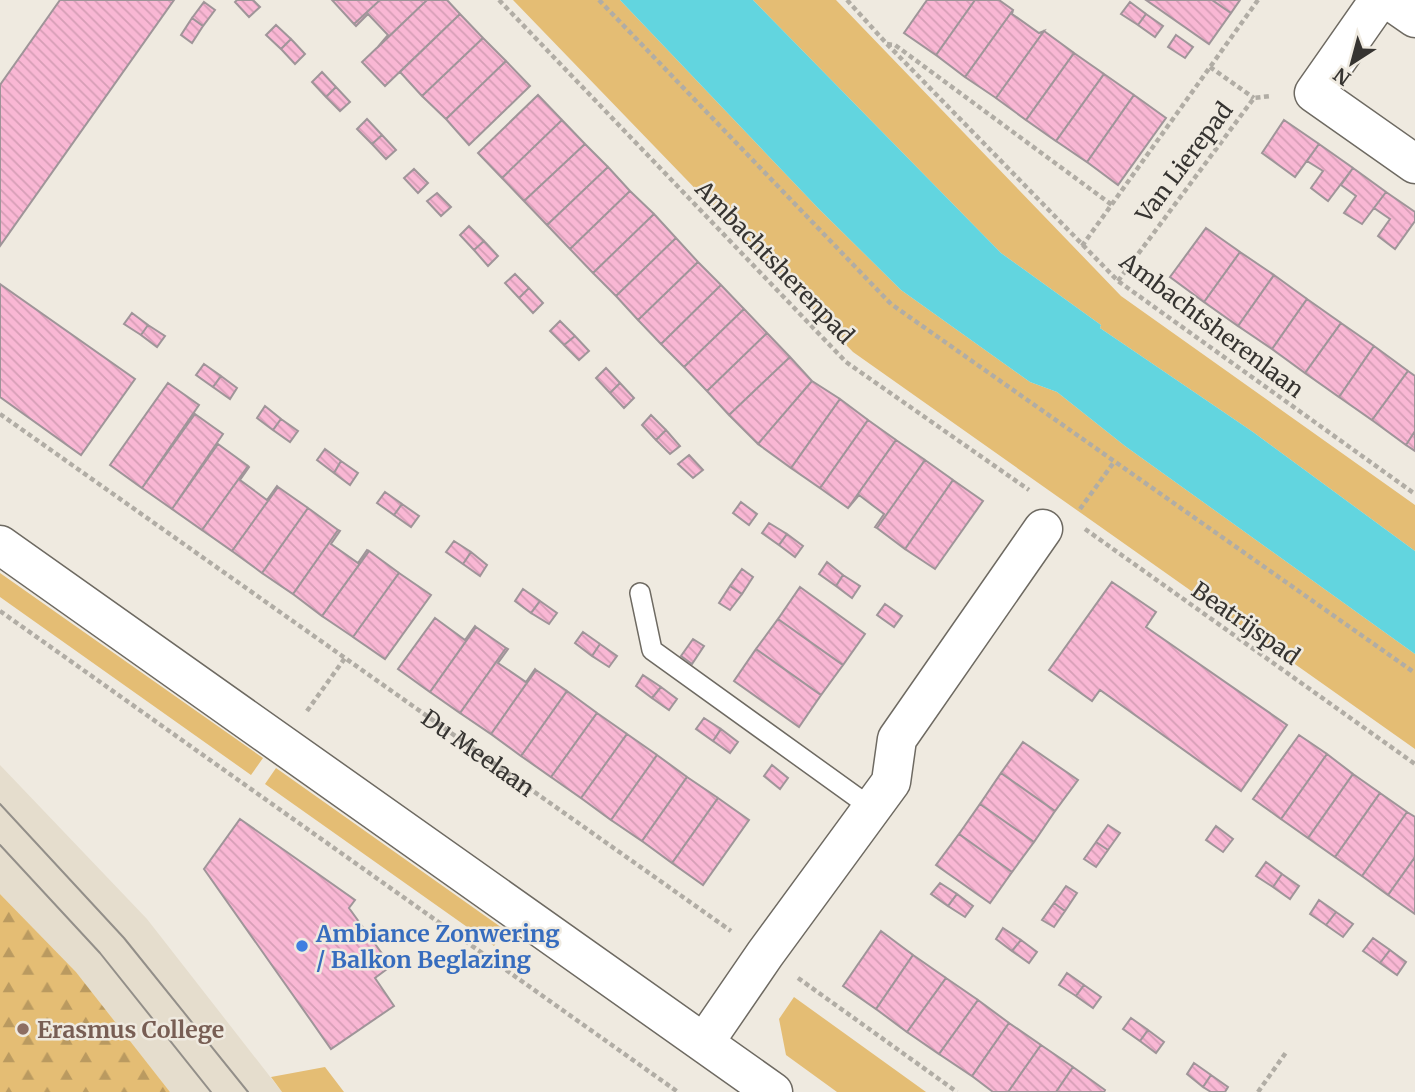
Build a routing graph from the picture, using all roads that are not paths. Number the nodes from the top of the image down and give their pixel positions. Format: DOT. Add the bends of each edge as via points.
graph roads {
  1 [pos="1379,0"];
  2 [pos="1389,0"];
  3 [pos="1415,18"];
  4 [pos="1415,164"];
  5 [pos="1039,512"];
  6 [pos="0,545"];
  7 [pos="640,593"];
  8 [pos="873,808"];
  9 [pos="704,1043"];
  10 [pos="774,1092"];
  1 -- 4 [label="street" via="1314,93"];
  2 -- 3 [label="street"];
  5 -- 8 [label="street" via="897,738 891,782"];
  6 -- 9 [label="street"];
  7 -- 8 [label="lane" via="652,650"];
  8 -- 9 [label="street"];
  9 -- 10 [label="street"];
}
